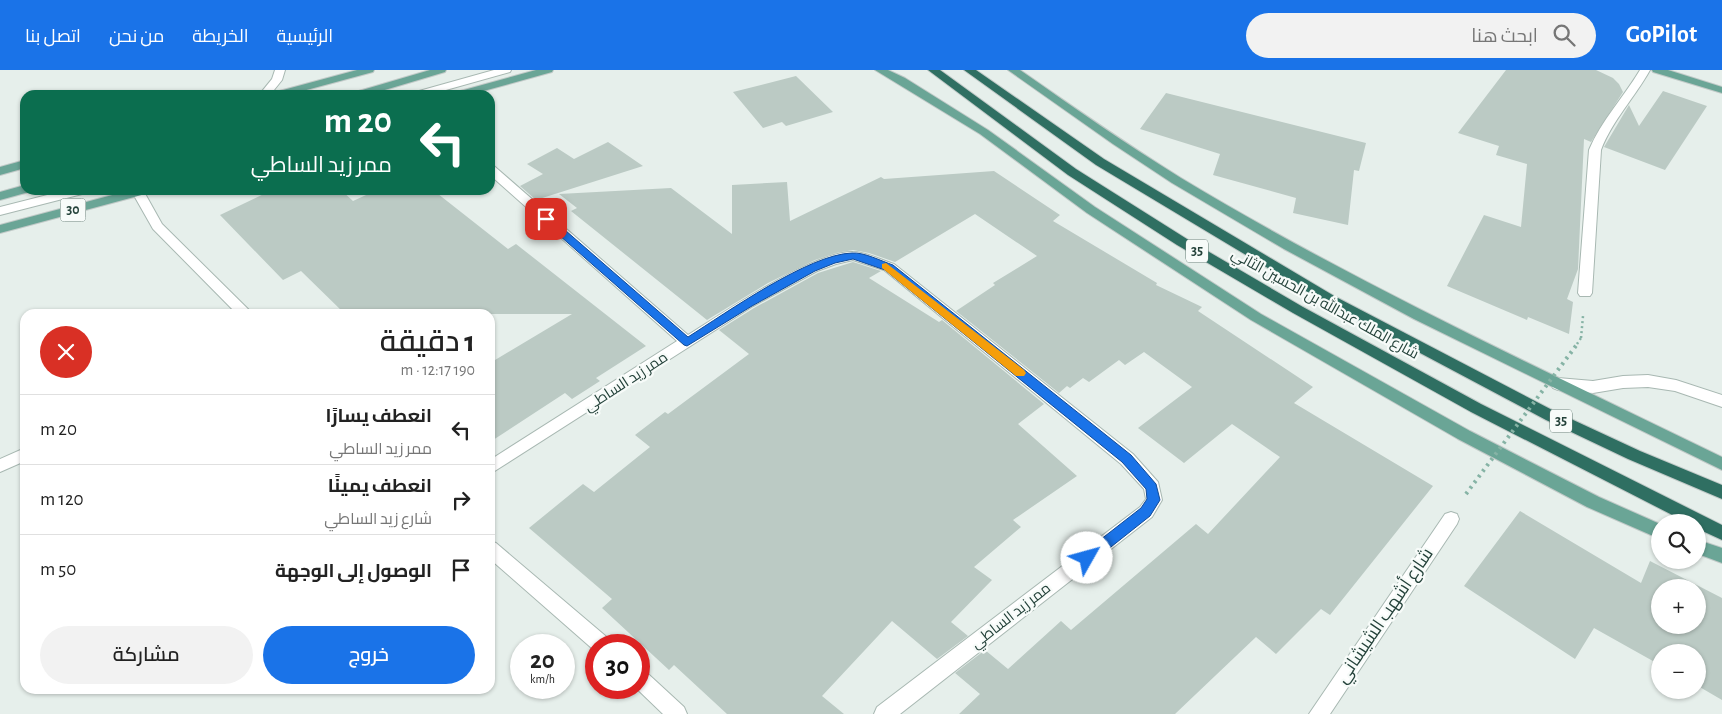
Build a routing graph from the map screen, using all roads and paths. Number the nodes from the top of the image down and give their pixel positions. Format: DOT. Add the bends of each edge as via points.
graph roads {
  1 [pos="280,70"];
  2 [pos="441,70"];
  3 [pos="506,70"];
  4 [pos="548,70"];
  5 [pos="880,70"];
  6 [pos="933,70"];
  7 [pos="970,70"];
  8 [pos="1013,70"];
  9 [pos="1645,70"];
  10 [pos="1657,70"];
  11 [pos="363,71"];
  12 [pos="1676,73"];
  13 [pos="1029,76"];
  14 [pos="268,90"];
  15 [pos="294,90"];
  16 [pos="373,90"];
  17 [pos="434,90"];
  18 [pos="474,90"];
  19 [pos="1722,90"];
  20 [pos="20,165"];
  21 [pos="0,171"];
  22 [pos="495,174"];
  23 [pos="20,190"];
  24 [pos="62,195"];
  25 [pos="127,195"];
  26 [pos="144,195"];
  27 [pos="0,196"];
  28 [pos="0,211"];
  29 [pos="0,229"];
  30 [pos="1585,292"];
  31 [pos="241,309"];
  32 [pos="1581,338"];
  33 [pos="687,342"];
  34 [pos="1558,384"];
  35 [pos="1722,401"];
  36 [pos="20,456"];
  37 [pos="1722,464"];
  38 [pos="495,465"];
  39 [pos="0,466"];
  40 [pos="1722,492"];
  41 [pos="1466,494"];
  42 [pos="1451,519"];
  43 [pos="1651,528"];
  44 [pos="1722,533"];
  45 [pos="1706,550"];
  46 [pos="495,552"];
  47 [pos="1722,556"];
  48 [pos="589,634"];
  49 [pos="650,688"];
  50 [pos="677,714"];
  51 [pos="884,714"];
  52 [pos="1319,714"];
  1 -- 14 [label="street"];
  2 -- 16 [label="main road"];
  3 -- 17 [label="street"];
  4 -- 18 [label="main road"];
  5 -- 43 [label="main road" via="984,132 1092,210 1256,317 1520,465"];
  6 -- 44 [label="highway, شارع الملك عبدالله بن الحسين الثاني / 35" via="1072,172 1290,306 1476,408"];
  7 -- 40 [label="highway, شارع الملك عبدالله بن الحسين الثاني / 35" via="1100,162 1331,300 1551,416"];
  8 -- 13 [label="main road"];
  9 -- 30 [label="street" via="1601,135 1595,150"];
  10 -- 12 [label="main road"];
  11 -- 15 [label="main road"];
  12 -- 19 [label="main road"];
  13 -- 34 [label="main road" via="1132,152 1249,223 1419,316"];
  20 -- 21 [label="main road"];
  22 -- 33 [label="street"];
  23 -- 27 [label="main road"];
  24 -- 28 [label="street"];
  25 -- 29 [label="main road, 30"];
  26 -- 31 [label="street" via="157,226"];
  32 -- 41 [label="path, bridge"];
  33 -- 38 [label="street, ممر زيد الساطي"];
  33 -- 51 [label="street, ممر زيد الساطي" via="812,268 853,256 872,260 889,267 1119,453 1152,487 1154,500 1146,512"];
  34 -- 35 [label="street" via="1593,387 1648,381"];
  34 -- 37 [label="main road"];
  36 -- 39 [label="street"];
  42 -- 52 [label="street, شارع أشهب الشيشاني"];
  45 -- 47 [label="main road"];
  46 -- 48 [label="street"];
  49 -- 50 [label="street"];
}
